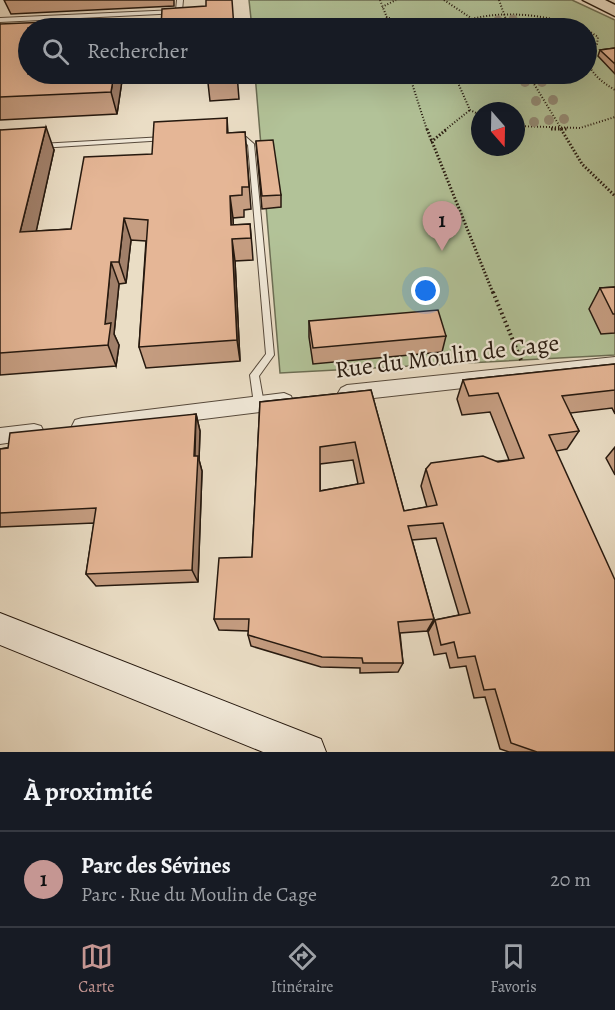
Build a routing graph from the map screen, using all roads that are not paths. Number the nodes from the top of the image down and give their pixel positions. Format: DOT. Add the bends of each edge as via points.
graph roads {
  1 [pos="180,0"];
  2 [pos="591,0"];
  3 [pos="615,10"];
  4 [pos="40,18"];
  5 [pos="18,19"];
  6 [pos="0,20"];
  7 [pos="221,136"];
  8 [pos="177,138"];
  9 [pos="31,146"];
  10 [pos="615,364"];
  11 [pos="328,396"];
  12 [pos="305,399"];
  13 [pos="258,404"];
  14 [pos="0,436"];
  15 [pos="0,629"];
  16 [pos="308,752"];
  1 -- 4 [label="lane" via="179,11"];
  2 -- 3 [label="main road"];
  5 -- 6 [label="lane"];
  7 -- 13 [label="lane" via="244,138 251,144 270,355 254,375"];
  8 -- 9 [label="lane"];
  10 -- 11 [label="street, Rue du Moulin de Cage"];
  12 -- 13 [label="street, Rue du Moulin de Cage"];
  13 -- 14 [label="street, Rue du Moulin de Cage"];
  15 -- 16 [label="main road"];
}
